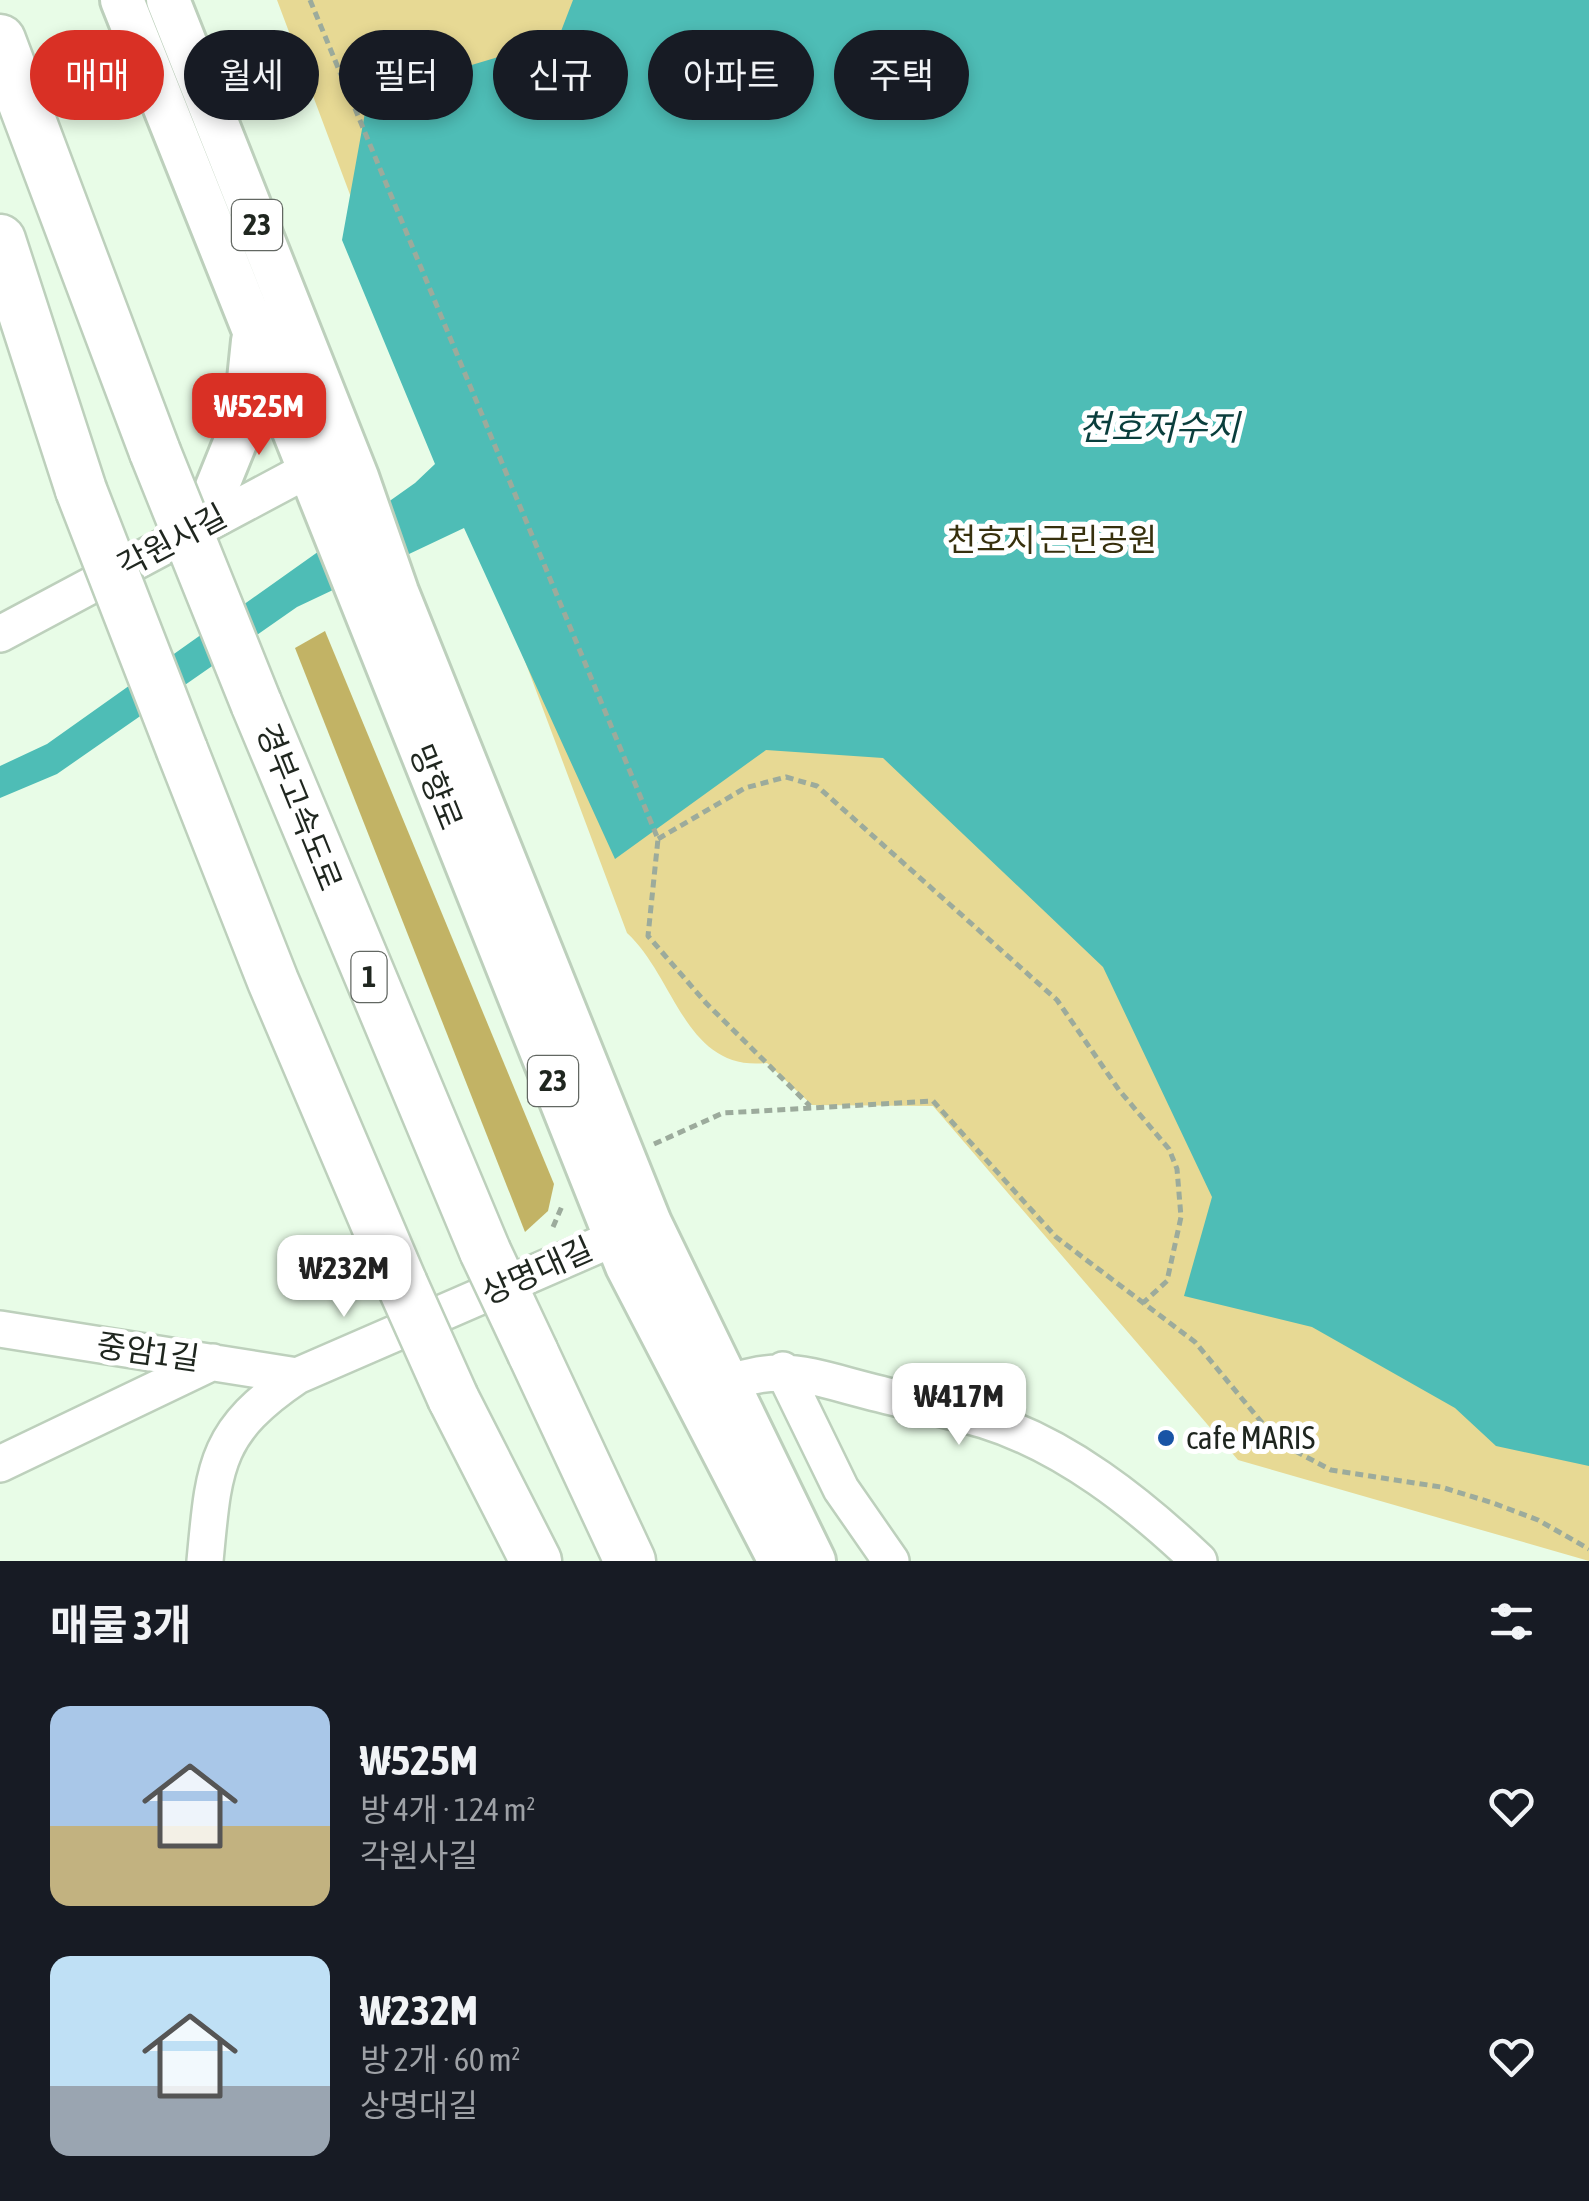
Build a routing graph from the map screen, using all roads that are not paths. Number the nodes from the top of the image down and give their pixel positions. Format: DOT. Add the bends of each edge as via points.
graph roads {
  1 [pos="122,0"];
  2 [pos="168,0"];
  3 [pos="0,40"];
  4 [pos="0,240"];
  5 [pos="254,336"];
  6 [pos="338,465"];
  7 [pos="202,524"];
  8 [pos="377,590"];
  9 [pos="0,634"];
  10 [pos="632,1230"];
  11 [pos="0,1328"];
  12 [pos="214,1362"];
  13 [pos="783,1370"];
  14 [pos="297,1376"];
  15 [pos="710,1391"];
  16 [pos="0,1464"];
  17 [pos="205,1561"];
  18 [pos="536,1561"];
  19 [pos="630,1561"];
  20 [pos="780,1561"];
  21 [pos="814,1561"];
  22 [pos="891,1561"];
  23 [pos="1199,1561"];
  1 -- 5 [label="main road, 망향로 / 23"];
  2 -- 6 [label="main road, 망향로 / 23"];
  3 -- 19 [label="highway, 경부고속도로 / 1, bridge" via="256,702 485,1251"];
  4 -- 18 [label="highway, bridge" via="81,490 273,982 453,1398"];
  5 -- 6 [label="main road, 망향로 / 23"];
  5 -- 7 [label="main road" via="245,418"];
  6 -- 7 [label="street, 각원사길"];
  6 -- 8 [label="main road, 망향로 / 23"];
  6 -- 8 [label="main road, 망향로 / 23" via="334,529"];
  7 -- 9 [label="street, 각원사길"];
  8 -- 10 [label="main road, 망향로 / 23"];
  10 -- 14 [label="street, 상명대길"];
  10 -- 15 [label="main road, 망향로 / 23"];
  11 -- 12 [label="street, 중암1길"];
  12 -- 14 [label="street, 중암1길"];
  12 -- 16 [label="street"];
  13 -- 15 [label="street" via="748,1374"];
  13 -- 22 [label="street" via="841,1489"];
  13 -- 23 [label="street" via="986,1421 1044,1445 1114,1488"];
  14 -- 17 [label="street, 상명대길" via="256,1403 228,1436 212,1486"];
  15 -- 20 [label="main road, 망향로 / 23"];
  15 -- 21 [label="main road, 망향로 / 23"];
}
